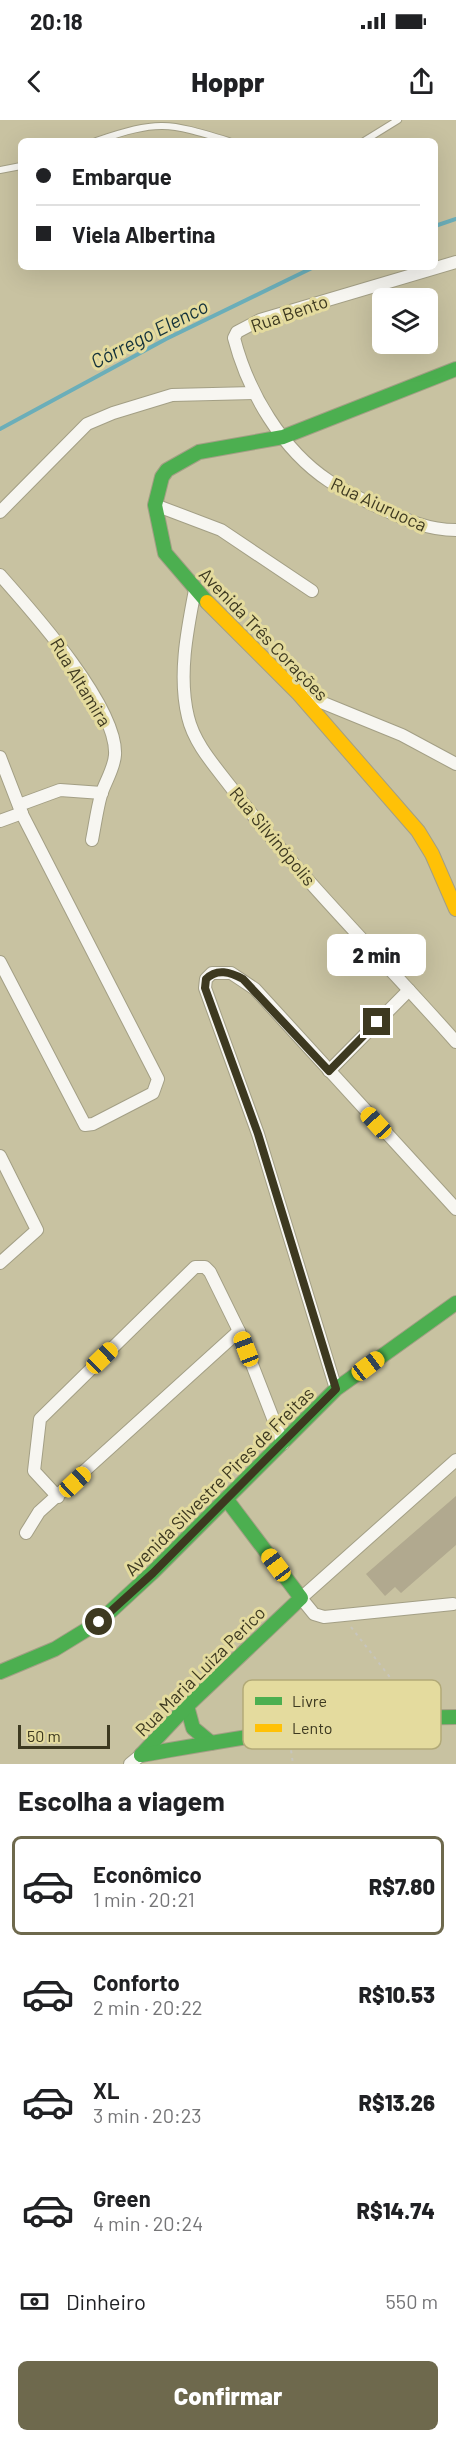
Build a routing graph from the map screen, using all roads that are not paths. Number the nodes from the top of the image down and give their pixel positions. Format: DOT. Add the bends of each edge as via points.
graph roads {
  1 [pos="398,120"];
  2 [pos="105,138"];
  3 [pos="220,138"];
  4 [pos="369,138"];
  5 [pos="18,167"];
  6 [pos="0,170"];
  7 [pos="456,262"];
  8 [pos="438,267"];
  9 [pos="429,270"];
  10 [pos="456,369"];
  11 [pos="254,393"];
  12 [pos="283,437"];
  13 [pos="155,505"];
  14 [pos="0,512"];
  15 [pos="456,530"];
  16 [pos="0,575"];
  17 [pos="195,591"];
  18 [pos="312,591"];
  19 [pos="298,693"];
  20 [pos="0,757"];
  21 [pos="456,764"];
  22 [pos="102,794"];
  23 [pos="20,809"];
  24 [pos="0,821"];
  25 [pos="92,840"];
  26 [pos="456,909"];
  27 [pos="0,962"];
  28 [pos="409,990"];
  29 [pos="456,1042"];
  30 [pos="329,1071"];
  31 [pos="0,1156"];
  32 [pos="456,1209"];
  33 [pos="0,1263"];
  34 [pos="456,1303"];
  35 [pos="239,1330"];
  36 [pos="336,1389"];
  37 [pos="283,1444"];
  38 [pos="456,1460"];
  39 [pos="58,1497"];
  40 [pos="226,1500"];
  41 [pos="26,1533"];
  42 [pos="300,1598"];
  43 [pos="453,1604"];
  44 [pos="0,1672"];
  45 [pos="187,1706"];
  46 [pos="243,1738"];
  47 [pos="211,1743"];
  48 [pos="135,1759"];
  1 -- 4 [label="lane"];
  2 -- 3 [label="lane" via="155,124"];
  5 -- 6 [label="lane"];
  7 -- 8 [label="street, Rua Bento"];
  9 -- 11 [label="street, Rua Bento" via="260,320 237,332 234,338"];
  10 -- 12 [label="street, Avenida Três Corações"];
  11 -- 12 [label="street, Rua Bento"];
  11 -- 14 [label="street" via="172,395 141,402 87,424"];
  12 -- 13 [label="street, Avenida Três Corações" via="199,452 178,463 162,477"];
  12 -- 15 [label="street, Rua Aiuruoca" via="320,474 350,493 409,522 435,530"];
  13 -- 17 [label="street, Avenida Três Corações" via="165,553"];
  13 -- 18 [label="street" via="221,530"];
  16 -- 22 [label="street, Rua Altamira" via="56,638 95,699 112,736 115,758"];
  17 -- 19 [label="street, Avenida Três Corações"];
  17 -- 28 [label="street, Rua Silvinópolis" via="186,639 185,698 203,750 256,820"];
  19 -- 21 [label="street" via="402,735"];
  19 -- 26 [label="street, Avenida Três Corações" via="418,831 448,882"];
  20 -- 23 [label="street"];
  22 -- 23 [label="street" via="60,790"];
  22 -- 25 [label="street, Rua Altamira"];
  23 -- 24 [label="street"];
  23 -- 27 [label="street" via="158,1079 153,1093 85,1125"];
  28 -- 29 [label="street, Rua Silvinópolis"];
  28 -- 30 [label="street"];
  30 -- 32 [label="street"];
  30 -- 36 [label="street" via="243,979 231,972 212,973 206,979 205,988 258,1134"];
  31 -- 33 [label="street" via="37,1230"];
  34 -- 36 [label="street, Avenida Silvestre Pires de Freitas"];
  35 -- 37 [label="street"];
  35 -- 39 [label="street"];
  35 -- 39 [label="street" via="210,1272 205,1267 195,1267 40,1419 34,1471"];
  36 -- 37 [label="street, Avenida Silvestre Pires de Freitas"];
  37 -- 40 [label="street, Avenida Silvestre Pires de Freitas"];
  38 -- 42 [label="street, Rua Maria Luiza Perico"];
  39 -- 41 [label="street" via="39,1512"];
  40 -- 42 [label="street"];
  40 -- 44 [label="street, Avenida Silvestre Pires de Freitas" via="99,1622 55,1649"];
  42 -- 43 [label="street" via="315,1614 324,1617"];
  42 -- 45 [label="street, Rua Maria Luiza Perico"];
  45 -- 47 [label="street" via="193,1728"];
  45 -- 48 [label="street, Rua Maria Luiza Perico"];
  46 -- 47 [label="street"];
  47 -- 48 [label="street"];
}
